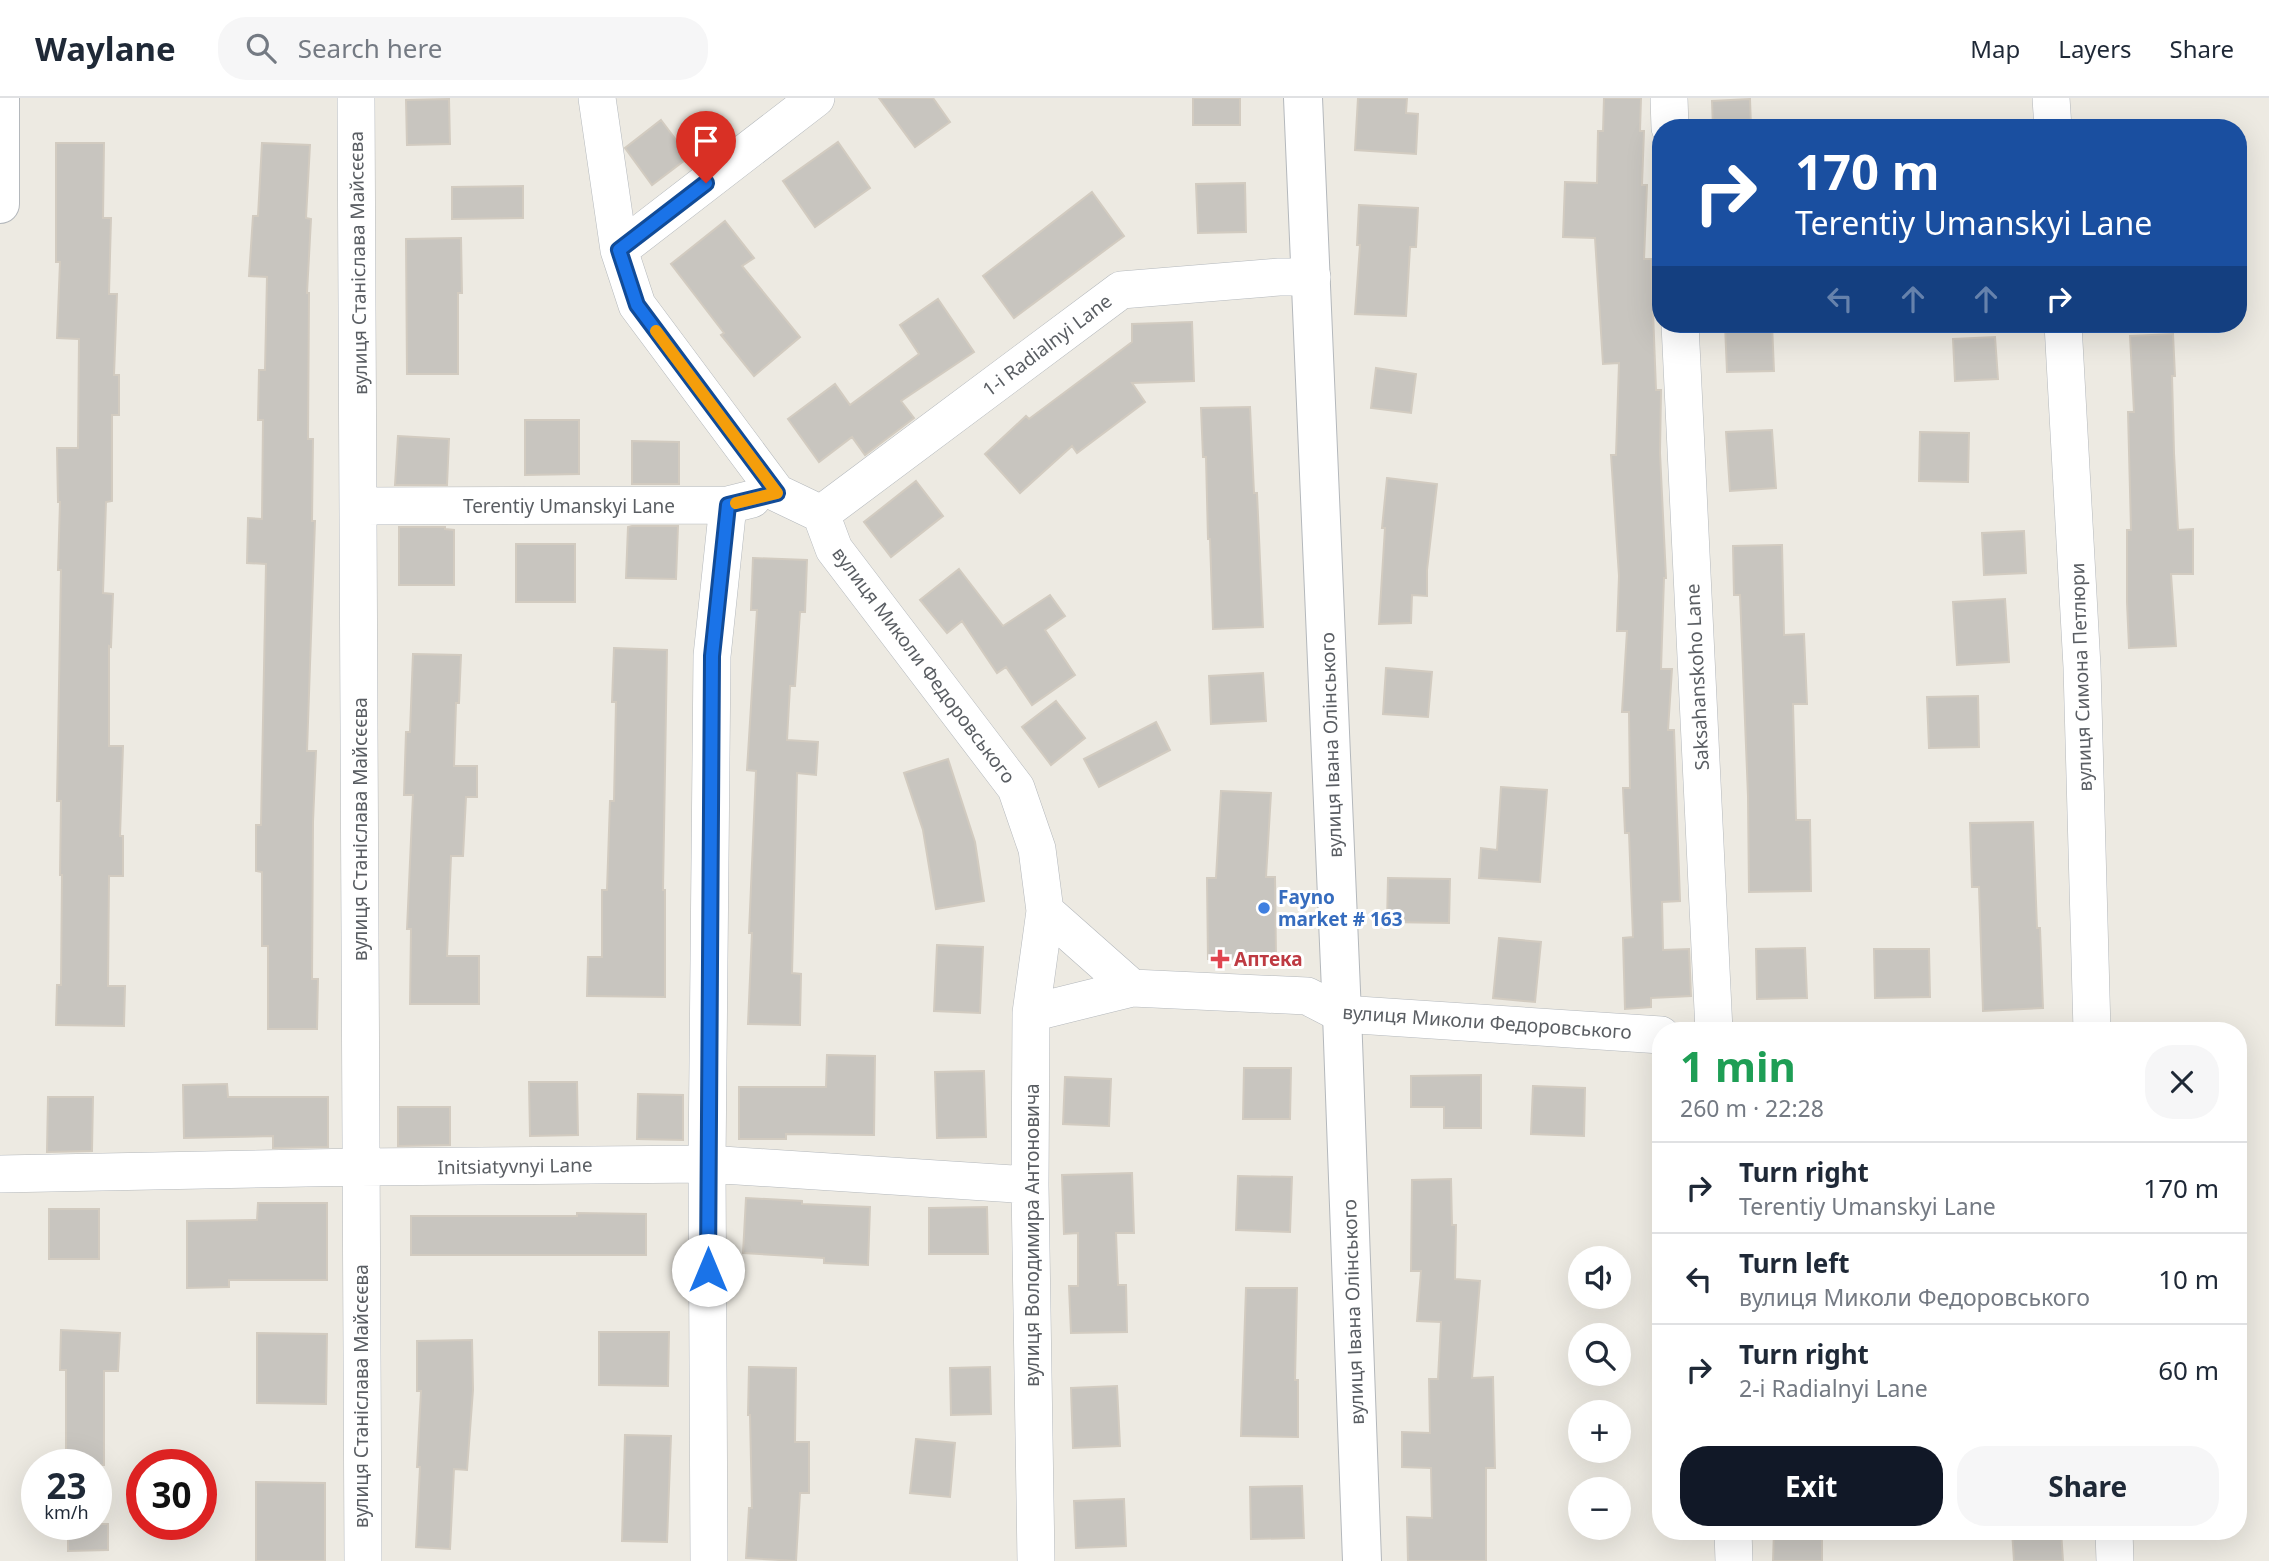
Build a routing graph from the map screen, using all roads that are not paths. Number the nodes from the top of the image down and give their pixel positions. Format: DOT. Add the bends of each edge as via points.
graph roads {
  1 [pos="0,98"];
  2 [pos="356,98"];
  3 [pos="597,98"];
  4 [pos="816,98"];
  5 [pos="1303,98"];
  6 [pos="1669,98"];
  7 [pos="2051,98"];
  8 [pos="1670,119"];
  9 [pos="2052,119"];
  10 [pos="0,204"];
  11 [pos="619,250"];
  12 [pos="1312,277"];
  13 [pos="1679,333"];
  14 [pos="2063,333"];
  15 [pos="777,493"];
  16 [pos="728,505"];
  17 [pos="360,506"];
  18 [pos="821,514"];
  19 [pos="1045,911"];
  20 [pos="1132,988"];
  21 [pos="1031,1013"];
  22 [pos="1342,1014"];
  23 [pos="1714,1022"];
  24 [pos="2092,1022"];
  25 [pos="1652,1034"];
  26 [pos="707,1164"];
  27 [pos="359,1167"];
  28 [pos="0,1174"];
  29 [pos="1030,1185"];
  30 [pos="1733,1540"];
  31 [pos="2114,1540"];
  32 [pos="363,1561"];
  33 [pos="709,1561"];
  34 [pos="1036,1561"];
  35 [pos="1362,1561"];
  36 [pos="1734,1561"];
  37 [pos="2115,1561"];
  1 -- 10 [label="street"];
  2 -- 17 [label="street, вулиця Станіслава Майсєєва"];
  3 -- 11 [label="street"];
  4 -- 11 [label="street"];
  5 -- 12 [label="street, вулиця Івана Олінського"];
  6 -- 8 [label="street"];
  7 -- 9 [label="street"];
  11 -- 15 [label="street" via="637,305"];
  12 -- 18 [label="street, 1-i Radialnyi Lane" via="1121,290"];
  12 -- 22 [label="street, вулиця Івана Олінського"];
  13 -- 23 [label="street, Saksahanskoho Lane"];
  14 -- 24 [label="street, вулиця Симона Петлюри" via="2082,667"];
  15 -- 16 [label="street, Terentiy Umanskyi Lane"];
  15 -- 18 [label="street"];
  16 -- 17 [label="street, Terentiy Umanskyi Lane"];
  16 -- 26 [label="street" via="712,656"];
  17 -- 27 [label="street, вулиця Станіслава Майсєєва"];
  18 -- 19 [label="street, вулиця Миколи Федоровського" via="834,549 1016,788 1037,849"];
  19 -- 20 [label="street"];
  19 -- 21 [label="street, вулиця Володимира Антоновича"];
  20 -- 21 [label="street, вулиця Миколи Федоровського"];
  20 -- 22 [label="street, вулиця Миколи Федоровського" via="1307,996"];
  21 -- 29 [label="street, вулиця Володимира Антоновича"];
  22 -- 25 [label="street, вулиця Миколи Федоровського"];
  22 -- 35 [label="street, вулиця Івана Олінського"];
  26 -- 27 [label="street, Initsiatyvnyi Lane"];
  26 -- 29 [label="street, Initsiatyvnyi Lane"];
  26 -- 33 [label="street"];
  27 -- 28 [label="street, Initsiatyvnyi Lane"];
  27 -- 32 [label="street, вулиця Станіслава Майсєєва"];
  29 -- 34 [label="street, вулиця Володимира Антоновича"];
  30 -- 36 [label="street"];
  31 -- 37 [label="street"];
}
